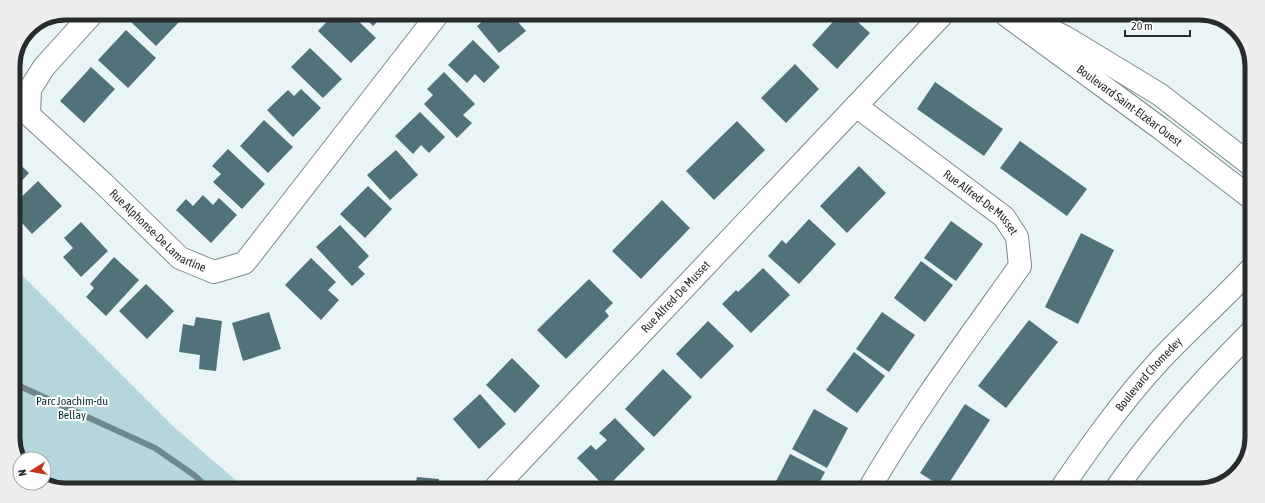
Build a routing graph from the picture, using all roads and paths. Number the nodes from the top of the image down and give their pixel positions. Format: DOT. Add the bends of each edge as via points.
graph roads {
  1 [pos="87,20"];
  2 [pos="433,20"];
  3 [pos="937,20"];
  4 [pos="1013,20"];
  5 [pos="1032,20"];
  6 [pos="856,106"];
  7 [pos="1245,160"];
  8 [pos="1245,193"];
  9 [pos="1245,275"];
  10 [pos="1245,338"];
  11 [pos="500,483"];
  12 [pos="872,483"];
  13 [pos="1065,483"];
  14 [pos="1120,483"];
  1 -- 2 [label="street, Rue Alphonse-De Lamartine" via="44,67 30,89 29,115 180,258 214,272 246,261"];
  3 -- 6 [label="street, Rue Alfred-De Musset"];
  4 -- 8 [label="street, Boulevard Saint-Elzéar Ouest"];
  5 -- 7 [label="street, Boulevard Saint-Elzéar Ouest" via="1065,37 1158,94"];
  6 -- 11 [label="street, Rue Alfred-De Musset"];
  6 -- 12 [label="street, Rue Alfred-De Musset" via="1004,217 1017,237 1020,266 914,416"];
  9 -- 13 [label="street, Boulevard Chomedey" via="1158,362 1105,426"];
  10 -- 14 [label="street" via="1176,412"];
}
